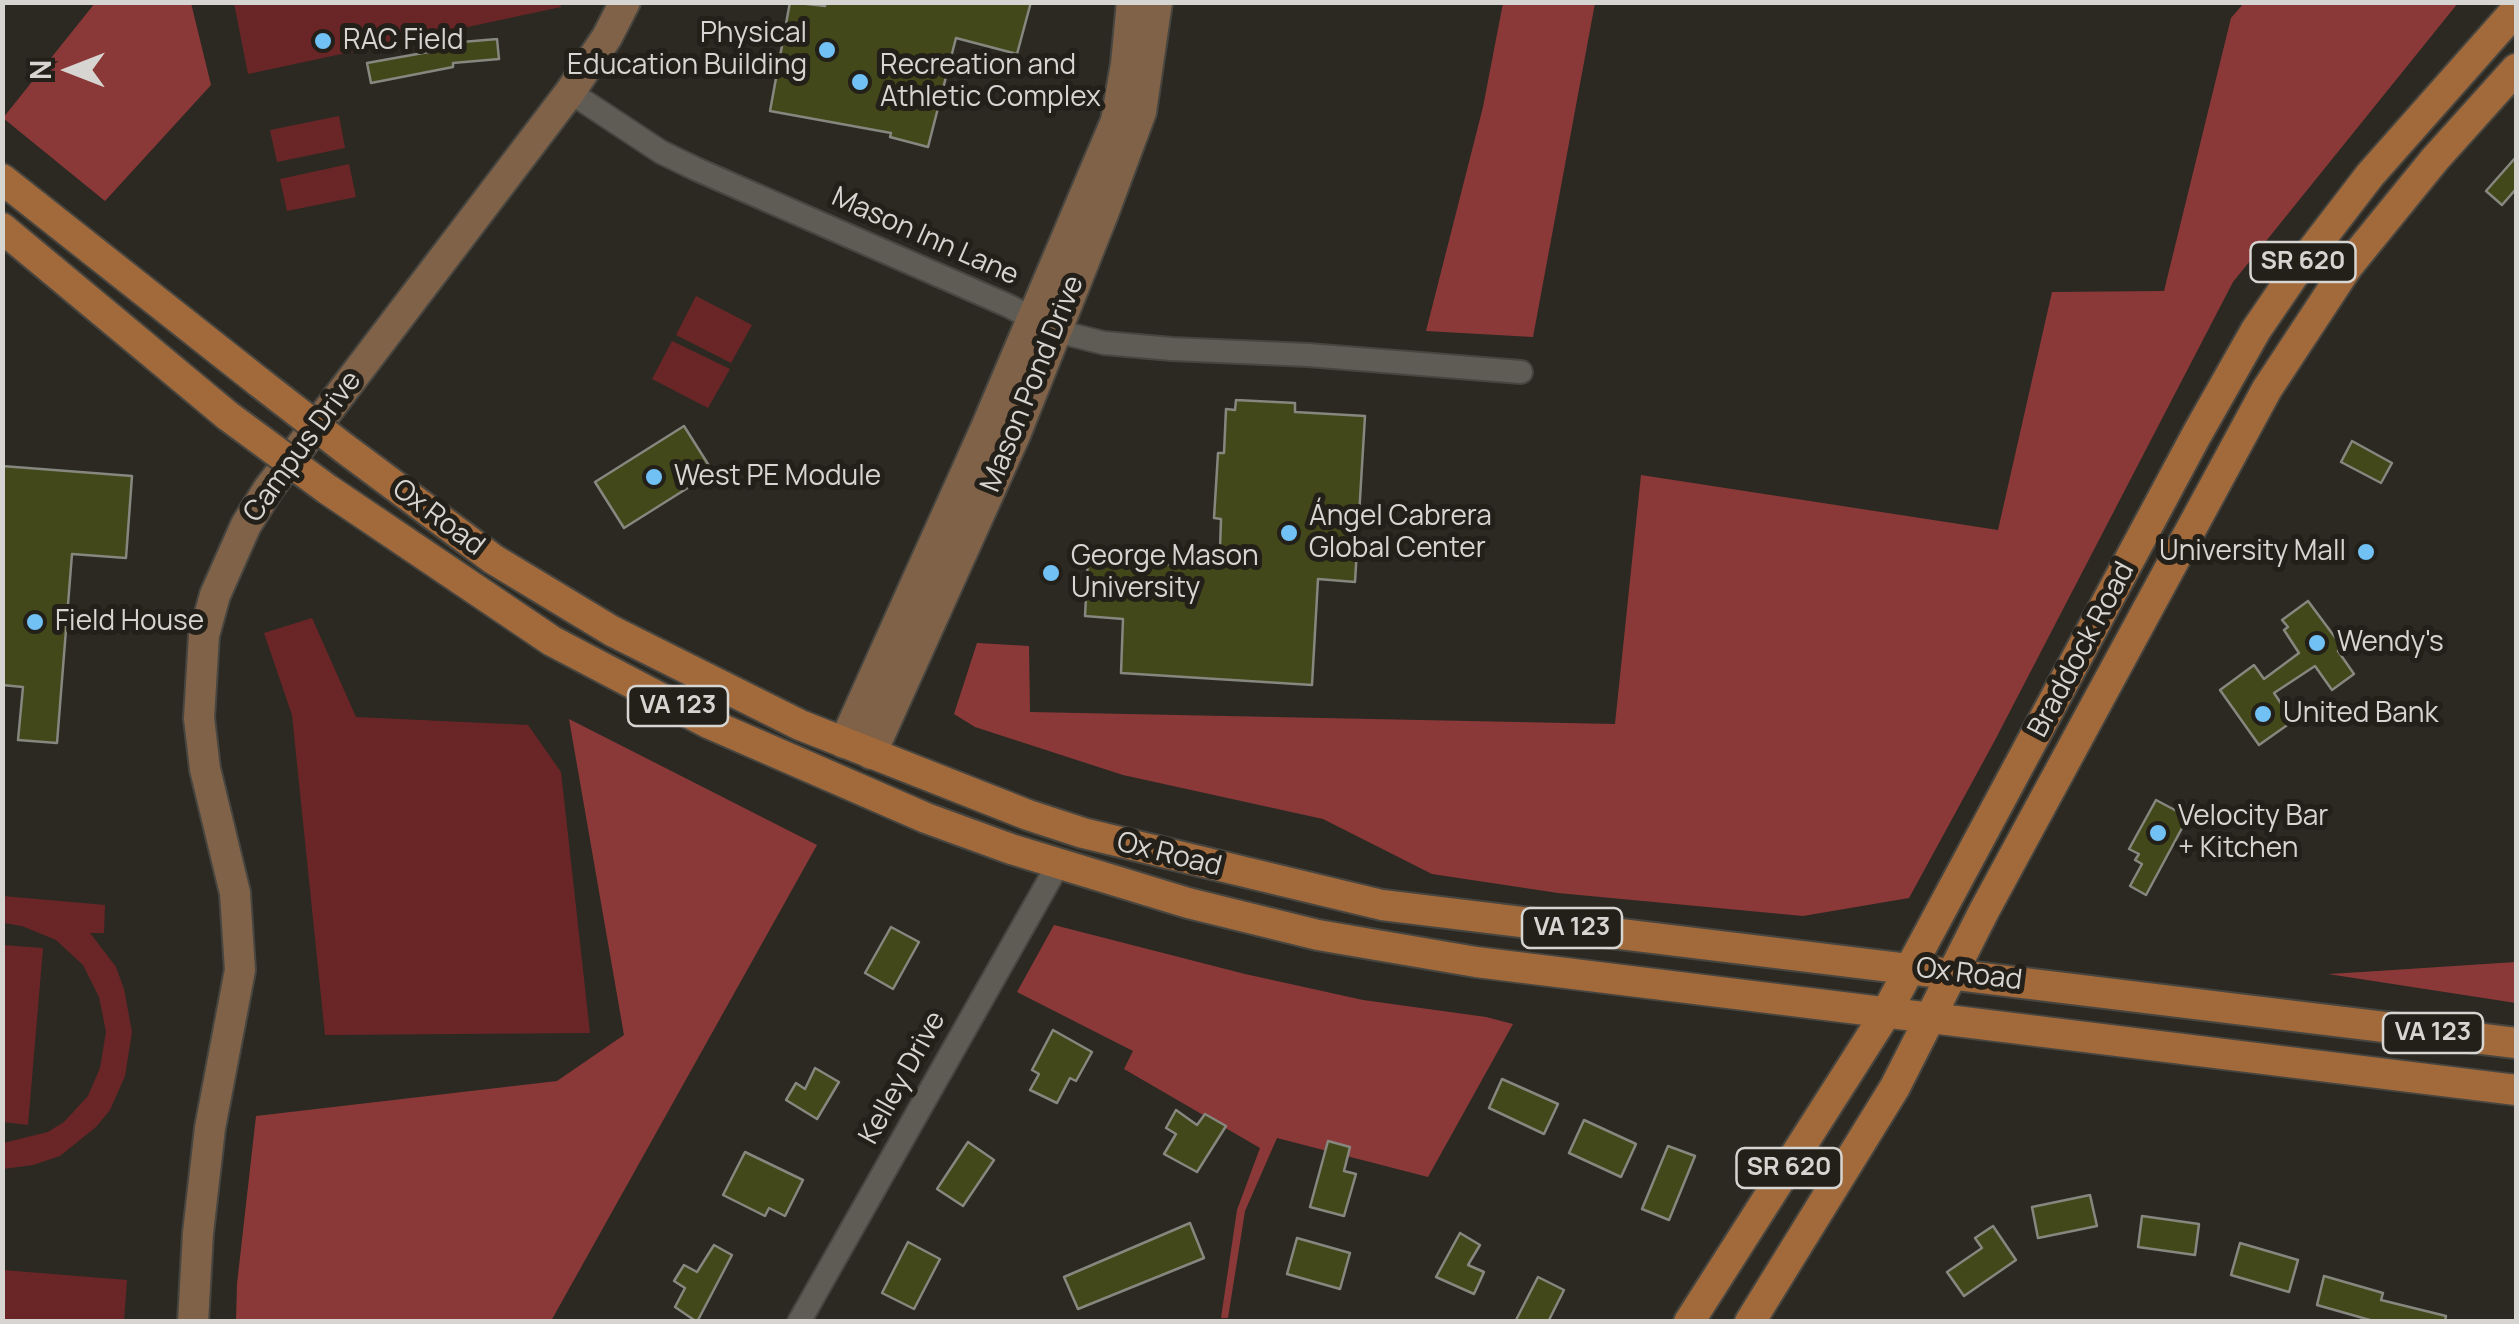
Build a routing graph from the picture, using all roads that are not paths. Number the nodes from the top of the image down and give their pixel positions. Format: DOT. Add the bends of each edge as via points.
graph roads {
  1 [pos="625,2"];
  2 [pos="1132,2"];
  3 [pos="1158,2"];
  4 [pos="2516,10"];
  5 [pos="2516,68"];
  6 [pos="570,92"];
  7 [pos="2,179"];
  8 [pos="2,228"];
  9 [pos="1045,325"];
  10 [pos="1521,372"];
  11 [pos="858,748"];
  12 [pos="1028,815"];
  13 [pos="1153,850"];
  14 [pos="1058,863"];
  15 [pos="1910,968"];
  16 [pos="1954,974"];
  17 [pos="1886,1013"];
  18 [pos="1932,1018"];
  19 [pos="2516,1044"];
  20 [pos="2516,1090"];
  21 [pos="193,1322"];
  22 [pos="799,1322"];
  23 [pos="1688,1322"];
  24 [pos="1750,1322"];
  1 -- 6 [label="street, Campus Drive"];
  2 -- 9 [label="street, Mason Pond Drive" via="1116,121"];
  3 -- 9 [label="street, Mason Pond Drive" via="1141,112"];
  4 -- 15 [label="main road, Braddock Road / SR 620" via="2358,190 2256,330"];
  5 -- 16 [label="main road, Braddock Road / SR 620" via="2348,266 2267,389"];
  6 -- 9 [label="street, Mason Inn Lane" via="679,160"];
  6 -- 21 [label="street, Campus Drive" via="269,488 215,595 204,635 199,718 204,770 235,892 240,970 210,1128"];
  7 -- 11 [label="main road, Ox Road / VA 123, bridge" via="493,559 612,631"];
  8 -- 14 [label="main road, Ox Road / VA 123, bridge" via="228,416 552,641 869,796"];
  9 -- 10 [label="street, Mason Inn Lane" via="1104,343"];
  9 -- 11 [label="street, Mason Pond Drive" via="1007,452"];
  11 -- 12 [label="main road, Ox Road / VA 123"];
  12 -- 13 [label="main road, Ox Road / VA 123"];
  12 -- 14 [label="main road"];
  13 -- 14 [label="main road" via="1099,847"];
  13 -- 15 [label="main road, Ox Road / VA 123" via="1382,905"];
  14 -- 17 [label="main road, Ox Road / VA 123" via="1318,935"];
  14 -- 22 [label="street, Kelley Drive"];
  15 -- 16 [label="main road, Ox Road / VA 123"];
  15 -- 17 [label="main road, Braddock Road / SR 620"];
  16 -- 18 [label="main road, Braddock Road / SR 620"];
  16 -- 19 [label="main road, Ox Road / VA 123"];
  17 -- 18 [label="main road, Ox Road / VA 123"];
  17 -- 23 [label="main road, Braddock Road / SR 620"];
  18 -- 20 [label="main road, Ox Road / VA 123"];
  18 -- 24 [label="main road, Braddock Road / SR 620"];
}
